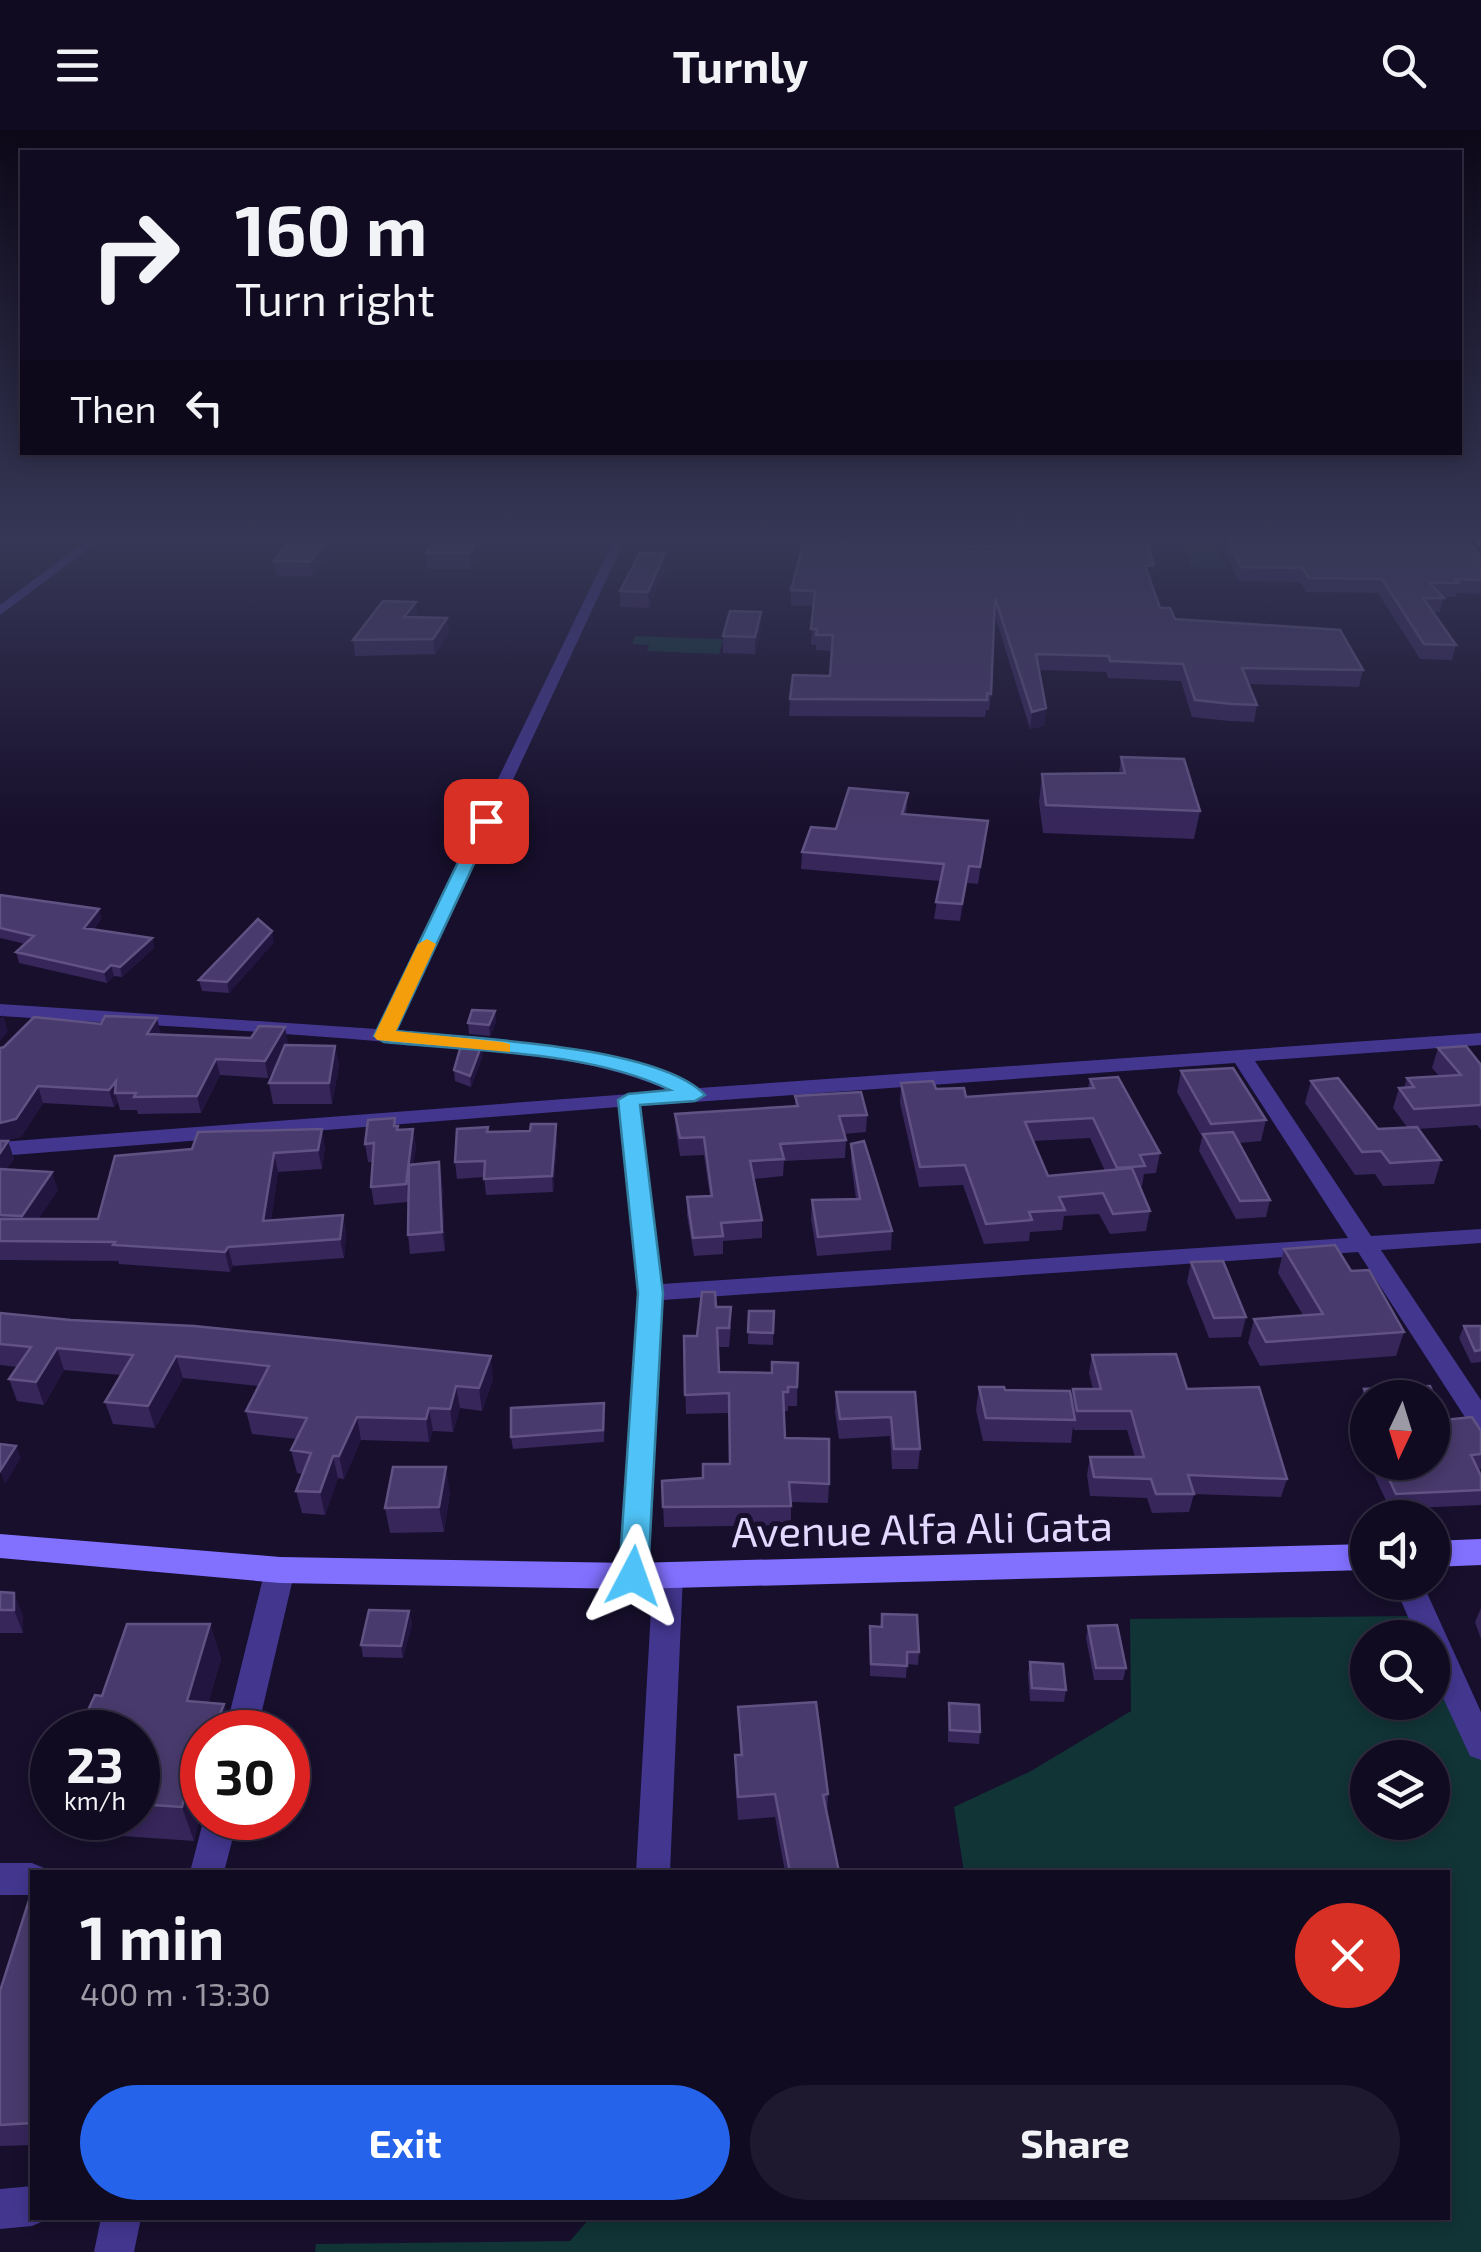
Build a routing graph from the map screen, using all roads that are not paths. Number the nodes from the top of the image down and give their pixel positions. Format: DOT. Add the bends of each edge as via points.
graph roads {
  1 [pos="575,634"];
  2 [pos="0,1010"];
  3 [pos="42,1013"];
  4 [pos="21,1035"];
  5 [pos="384,1036"];
  6 [pos="1481,1040"];
  7 [pos="1240,1056"];
  8 [pos="695,1095"];
  9 [pos="628,1100"];
  10 [pos="0,1150"];
  11 [pos="1481,1236"];
  12 [pos="1364,1244"];
  13 [pos="651,1293"];
  14 [pos="1481,1421"];
  15 [pos="0,1546"];
  16 [pos="1481,1552"];
  17 [pos="1450,1553"];
  18 [pos="1350,1557"];
  19 [pos="280,1570"];
  20 [pos="668,1575"];
  21 [pos="633,1576"];
  22 [pos="1450,1678"];
  23 [pos="246,1710"];
  24 [pos="1481,1746"];
  25 [pos="215,1840"];
  26 [pos="208,1870"];
  27 [pos="653,1870"];
  28 [pos="0,1879"];
  29 [pos="30,1880"];
  30 [pos="30,2206"];
  31 [pos="0,2209"];
  32 [pos="122,2220"];
  33 [pos="114,2252"];
  1 -- 5 [label="street"];
  2 -- 3 [label="street"];
  3 -- 4 [label="street"];
  3 -- 5 [label="street"];
  5 -- 8 [label="street" via="590,1058"];
  6 -- 7 [label="street"];
  7 -- 8 [label="street"];
  7 -- 12 [label="street"];
  8 -- 9 [label="street"];
  9 -- 10 [label="street"];
  9 -- 13 [label="street"];
  11 -- 12 [label="street"];
  12 -- 13 [label="street"];
  12 -- 14 [label="street"];
  13 -- 21 [label="street"];
  15 -- 19 [label="street, Avenue Alfa Ali Gata"];
  16 -- 17 [label="street"];
  18 -- 20 [label="street, Avenue Alfa Ali Gata"];
  19 -- 21 [label="street, Avenue Alfa Ali Gata"];
  19 -- 23 [label="street"];
  20 -- 21 [label="street, Avenue Alfa Ali Gata"];
  20 -- 27 [label="street"];
  22 -- 24 [label="street"];
  25 -- 26 [label="street"];
  28 -- 29 [label="street"];
  30 -- 31 [label="street"];
  32 -- 33 [label="street"];
}
